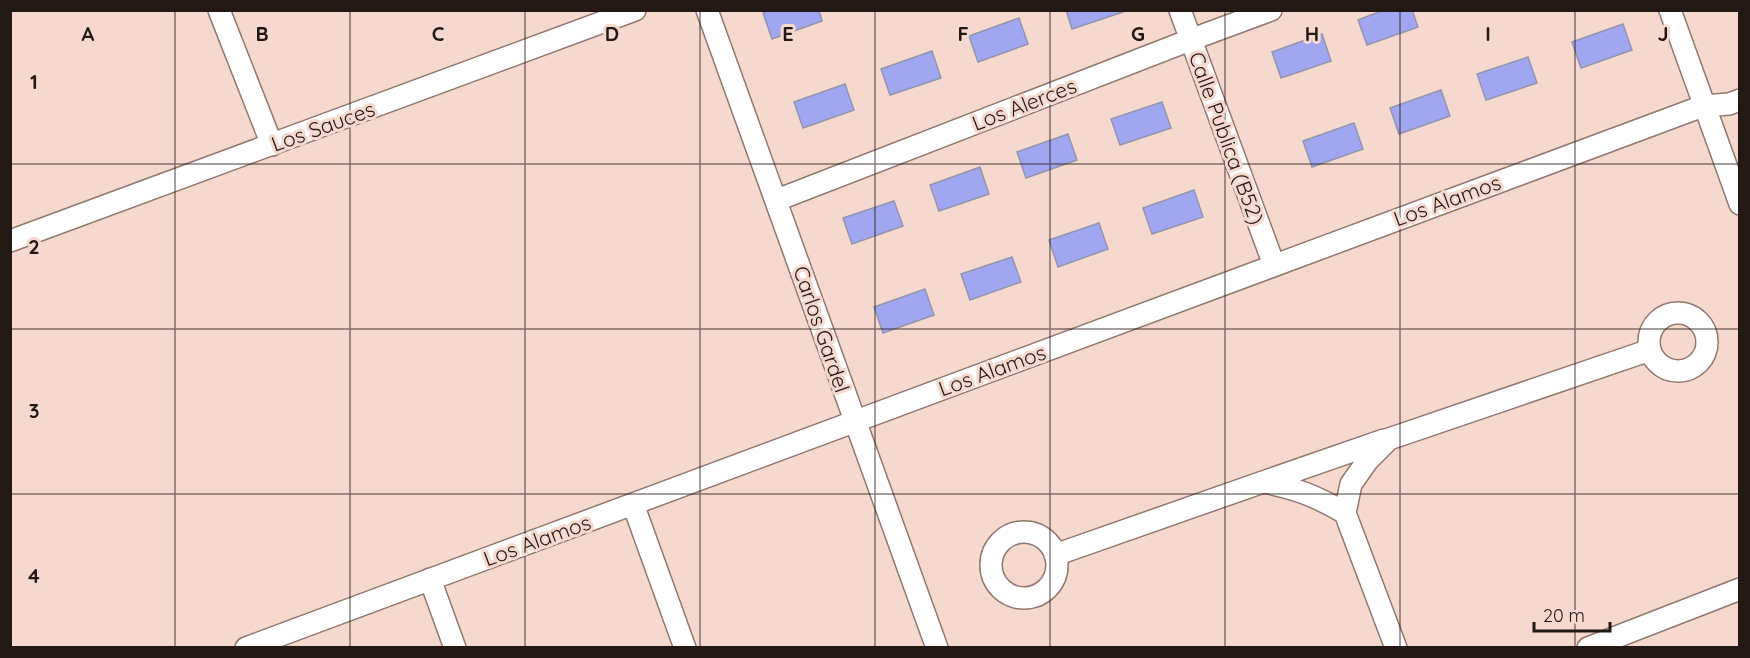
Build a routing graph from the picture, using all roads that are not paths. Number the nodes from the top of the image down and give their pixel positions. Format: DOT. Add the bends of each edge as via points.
graph roads {
  1 [pos="219,10"];
  2 [pos="635,10"];
  3 [pos="707,10"];
  4 [pos="1180,10"];
  5 [pos="1271,10"];
  6 [pos="1670,10"];
  7 [pos="1190,40"];
  8 [pos="1740,100"];
  9 [pos="1703,106"];
  10 [pos="272,145"];
  11 [pos="777,200"];
  12 [pos="1740,204"];
  13 [pos="10,241"];
  14 [pos="1274,265"];
  15 [pos="1650,350"];
  16 [pos="854,421"];
  17 [pos="1389,439"];
  18 [pos="1263,482"];
  19 [pos="633,504"];
  20 [pos="1345,513"];
  21 [pos="1055,555"];
  22 [pos="430,579"];
  23 [pos="1740,589"];
  24 [pos="246,648"];
  25 [pos="455,648"];
  26 [pos="686,648"];
  27 [pos="937,648"];
  28 [pos="1396,648"];
  29 [pos="1588,648"];
  1 -- 10 [label="street"];
  2 -- 10 [label="street, Los Sauces"];
  3 -- 11 [label="street, Carlos Gardel"];
  4 -- 7 [label="street, Calle Publica (B52)"];
  5 -- 7 [label="street, Los Alerces"];
  6 -- 9 [label="street"];
  7 -- 11 [label="street, Los Alerces"];
  7 -- 14 [label="street, Calle Publica (B52)"];
  8 -- 9 [label="street, Los Alamos"];
  9 -- 12 [label="street"];
  9 -- 14 [label="street, Los Alamos"];
  10 -- 13 [label="street, Los Sauces"];
  11 -- 16 [label="street, Carlos Gardel"];
  14 -- 16 [label="street, Los Alamos"];
  15 -- 17 [label="street"];
  16 -- 19 [label="street, Los Alamos"];
  16 -- 27 [label="street, Carlos Gardel"];
  17 -- 18 [label="street"];
  17 -- 20 [label="street" via="1351,484"];
  18 -- 20 [label="street" via="1292,487"];
  18 -- 21 [label="street"];
  19 -- 22 [label="street, Los Alamos"];
  19 -- 26 [label="street"];
  20 -- 28 [label="street"];
  22 -- 24 [label="street, Los Alamos"];
  22 -- 25 [label="street"];
  23 -- 29 [label="street"];
}
